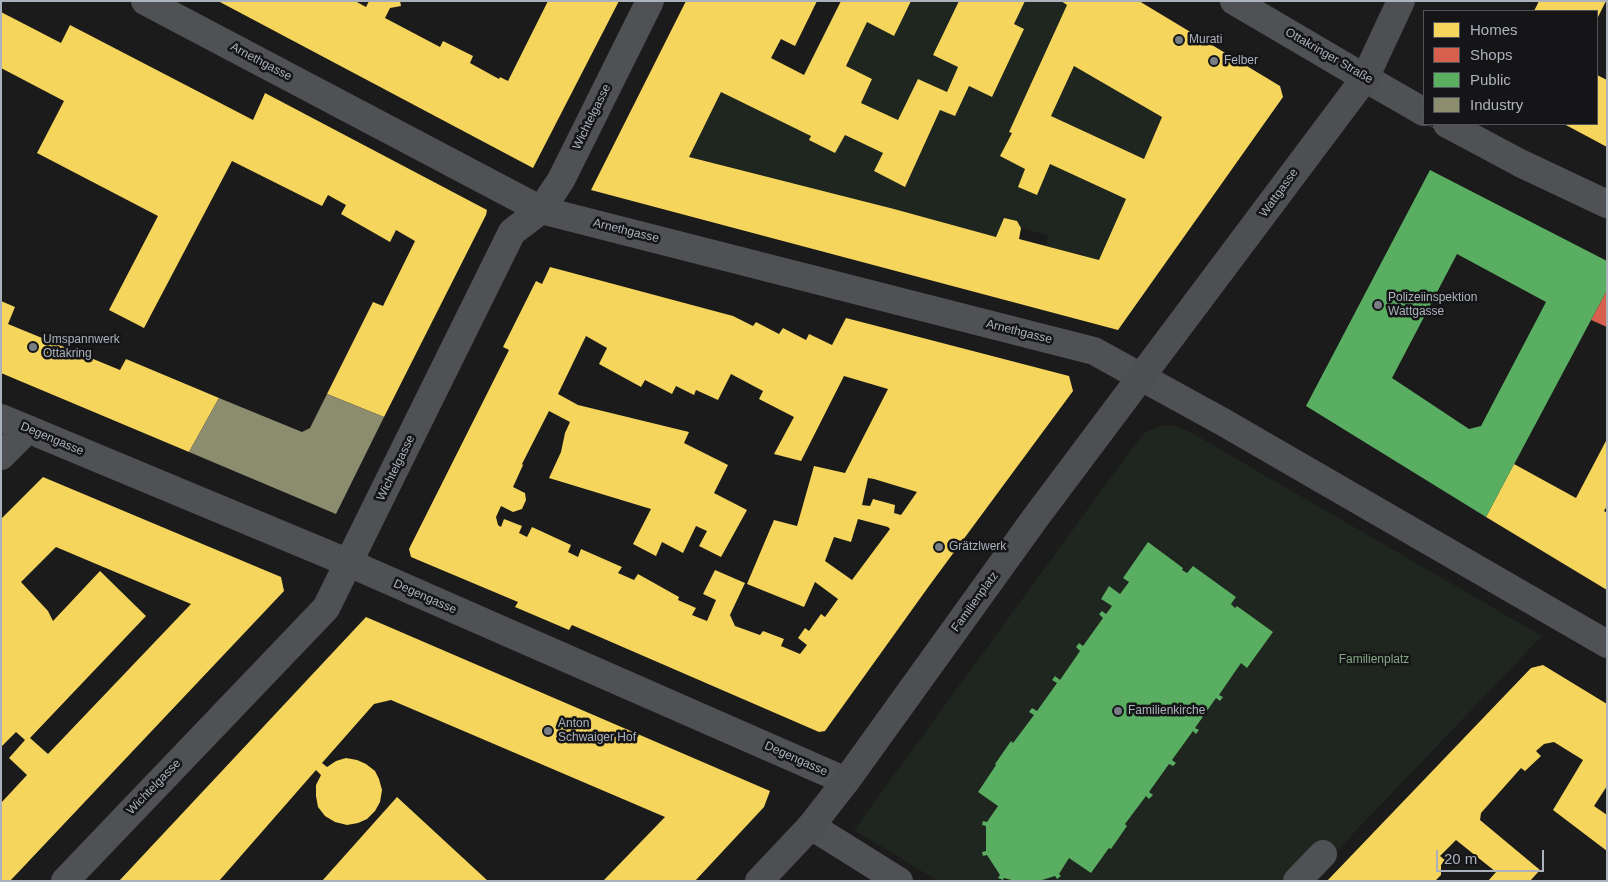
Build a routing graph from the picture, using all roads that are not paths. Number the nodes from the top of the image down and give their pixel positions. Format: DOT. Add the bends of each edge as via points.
graph roads {
  1 [pos="145,1"];
  2 [pos="650,1"];
  3 [pos="1234,1"];
  4 [pos="1401,1"];
  5 [pos="1365,78"];
  6 [pos="1423,111"];
  7 [pos="1449,125"];
  8 [pos="1607,204"];
  9 [pos="541,210"];
  10 [pos="1141,376"];
  11 [pos="1,418"];
  12 [pos="28,429"];
  13 [pos="1,456"];
  14 [pos="349,563"];
  15 [pos="1607,644"];
  16 [pos="846,781"];
  17 [pos="811,826"];
  18 [pos="1323,854"];
  19 [pos="65,881"];
  20 [pos="759,881"];
  21 [pos="899,881"];
  22 [pos="1297,881"];
  1 -- 9 [label="street, Arnethgasse"];
  2 -- 9 [label="street, Wichtelgasse" via="561,180"];
  3 -- 5 [label="street, Ottakringer Straße"];
  4 -- 5 [label="main road, Wattgasse"];
  5 -- 6 [label="street, Ottakringer Straße"];
  5 -- 10 [label="main road, Wattgasse"];
  7 -- 8 [label="street"];
  9 -- 10 [label="street, Arnethgasse" via="1094,351"];
  9 -- 14 [label="street, Wichtelgasse" via="512,232"];
  10 -- 15 [label="street"];
  10 -- 16 [label="main road, Familienplatz"];
  11 -- 12 [label="street, Degengasse"];
  12 -- 13 [label="street"];
  12 -- 14 [label="street, Degengasse"];
  14 -- 16 [label="street, Degengasse"];
  14 -- 19 [label="street, Wichtelgasse" via="326,608"];
  16 -- 17 [label="main road, Familienplatz"];
  17 -- 20 [label="main road"];
  17 -- 21 [label="street"];
  18 -- 22 [label="street"];
}
